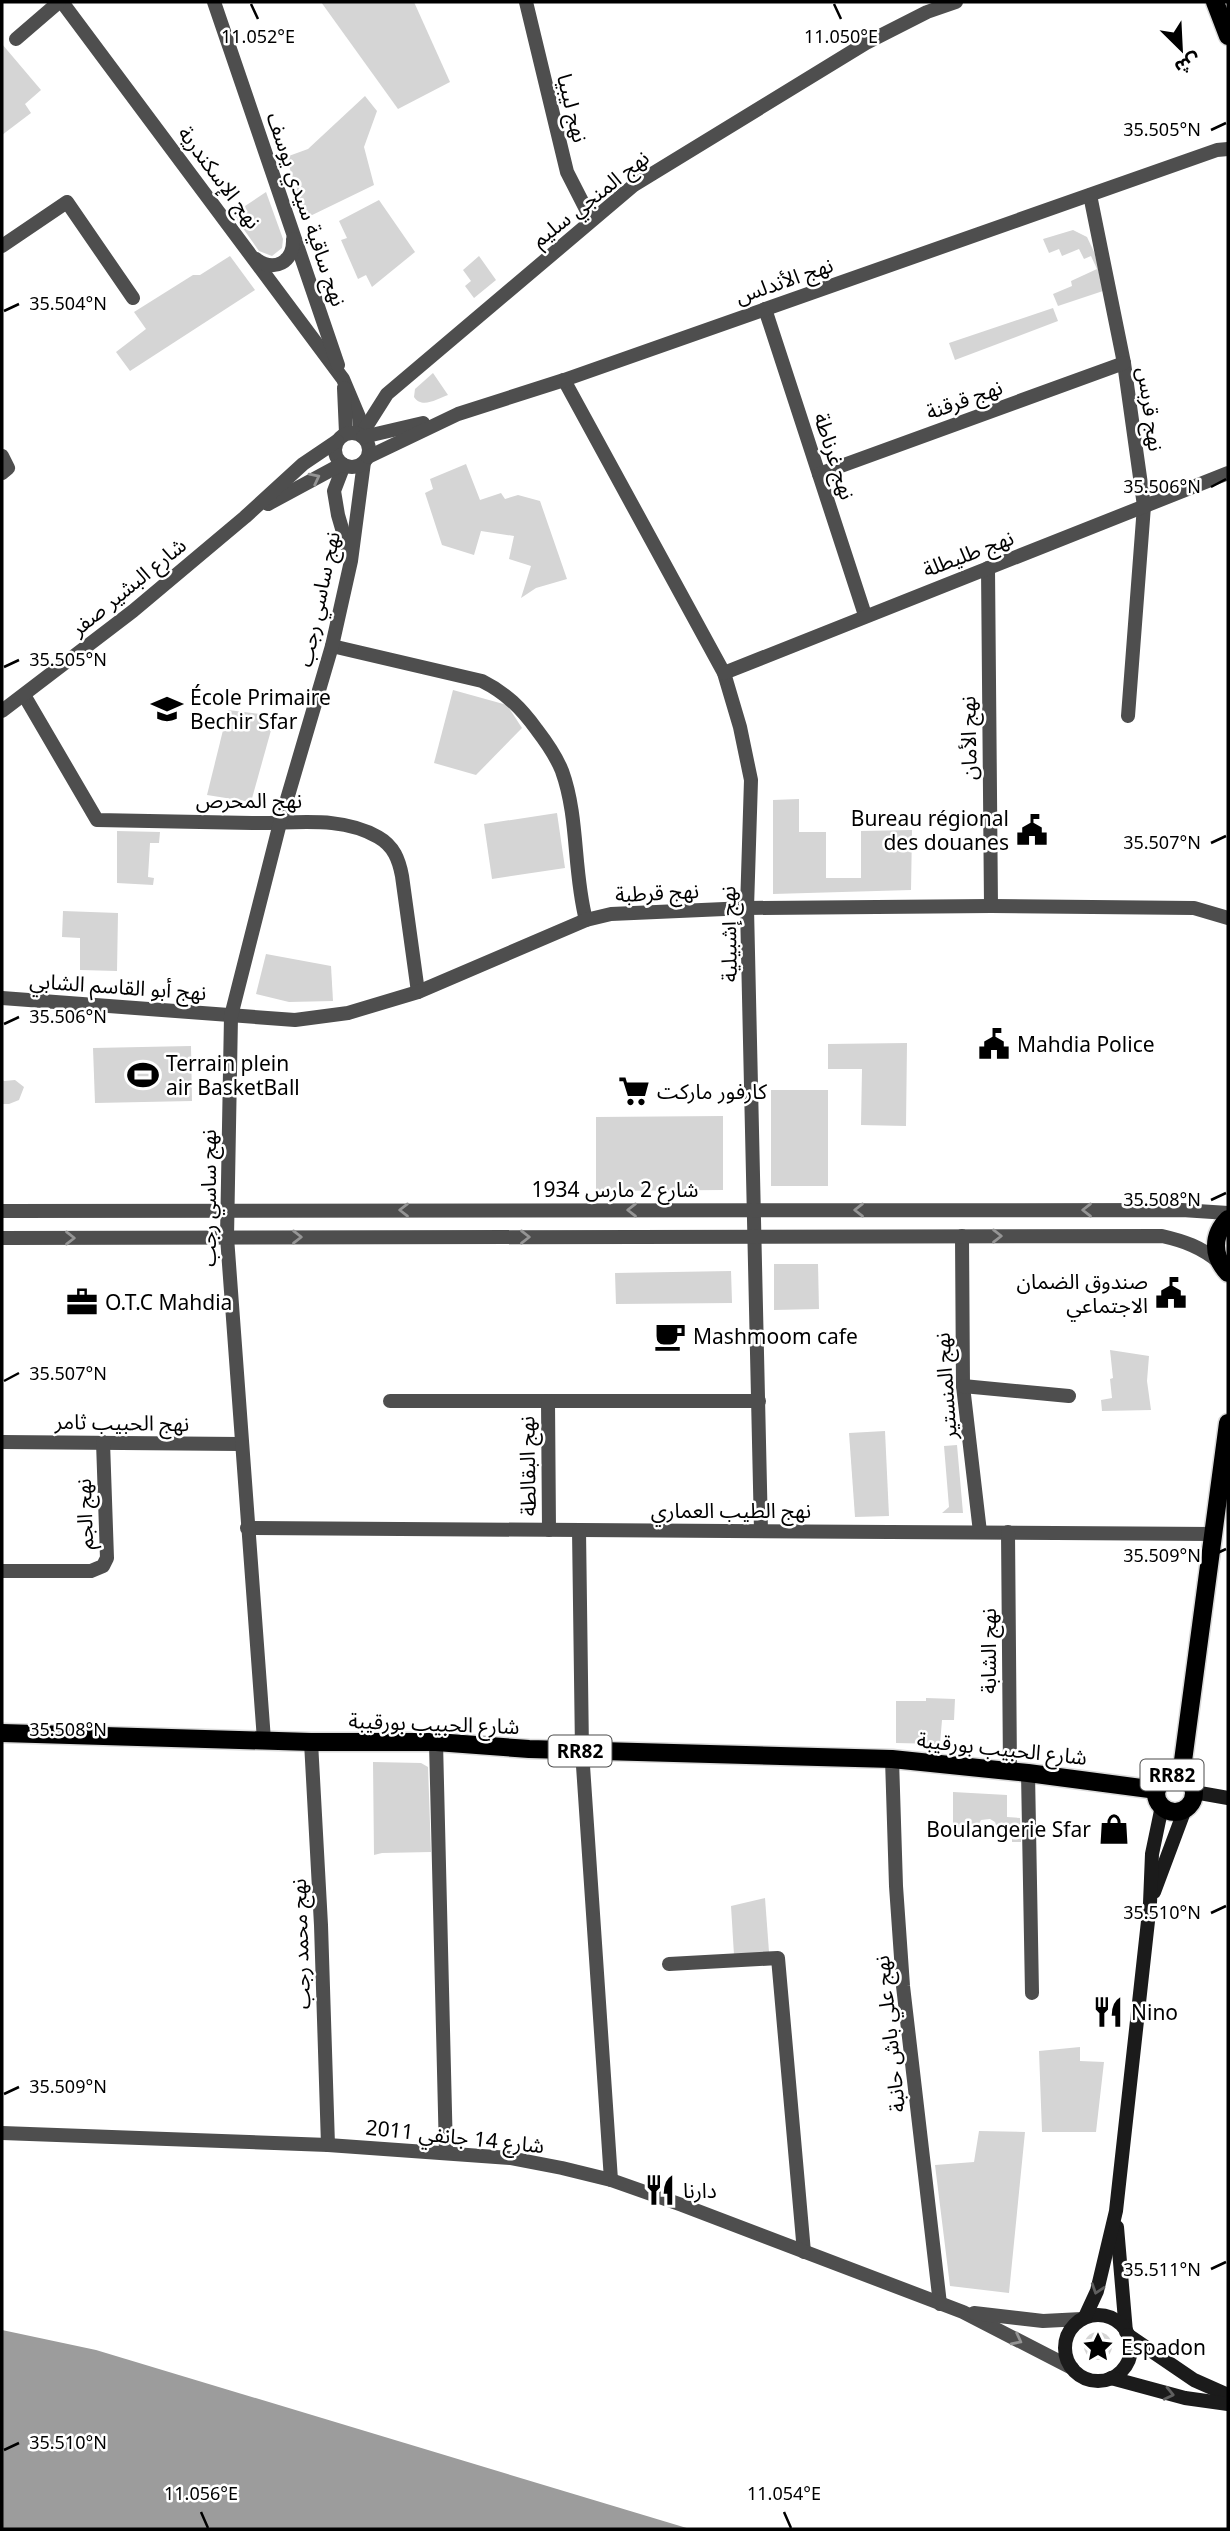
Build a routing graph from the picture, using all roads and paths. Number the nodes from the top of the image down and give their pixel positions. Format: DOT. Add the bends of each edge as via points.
graph roads {
  1 [pos="60,2"];
  2 [pos="214,2"];
  3 [pos="526,2"];
  4 [pos="956,2"];
  5 [pos="1215,2"];
  6 [pos="925,7"];
  7 [pos="1228,36"];
  8 [pos="16,39"];
  9 [pos="1225,147"];
  10 [pos="1090,195"];
  11 [pos="591,219"];
  12 [pos="292,233"];
  13 [pos="2,246"];
  14 [pos="253,256"];
  15 [pos="133,298"];
  16 [pos="765,309"];
  17 [pos="1124,363"];
  18 [pos="343,379"];
  19 [pos="564,380"];
  20 [pos="458,414"];
  21 [pos="362,436"];
  22 [pos="341,437"];
  23 [pos="2,456"];
  24 [pos="366,459"];
  25 [pos="343,465"];
  26 [pos="2,473"];
  27 [pos="1228,473"];
  28 [pos="819,474"];
  29 [pos="1144,506"];
  30 [pos="245,517"];
  31 [pos="351,561"];
  32 [pos="988,568"];
  33 [pos="865,615"];
  34 [pos="332,646"];
  35 [pos="724,673"];
  36 [pos="24,695"];
  37 [pos="3,707"];
  38 [pos="1128,716"];
  39 [pos="279,823"];
  40 [pos="991,906"];
  41 [pos="747,908"];
  42 [pos="1228,918"];
  43 [pos="586,920"];
  44 [pos="418,992"];
  45 [pos="2,998"];
  46 [pos="231,1016"];
  47 [pos="755,1210"];
  48 [pos="2,1211"];
  49 [pos="227,1211"];
  50 [pos="1228,1213"];
  51 [pos="1228,1219"];
  52 [pos="962,1236"];
  53 [pos="227,1237"];
  54 [pos="756,1237"];
  55 [pos="2,1238"];
  56 [pos="1225,1273"];
  57 [pos="963,1386"];
  58 [pos="1069,1396"];
  59 [pos="548,1401"];
  60 [pos="759,1401"];
  61 [pos="390,1402"];
  62 [pos="1228,1423"];
  63 [pos="2,1442"];
  64 [pos="103,1442"];
  65 [pos="241,1444"];
  66 [pos="247,1528"];
  67 [pos="549,1530"];
  68 [pos="579,1530"];
  69 [pos="761,1531"];
  70 [pos="980,1532"];
  71 [pos="1008,1532"];
  72 [pos="1214,1534"];
  73 [pos="2,1571"];
  74 [pos="2,1733"];
  75 [pos="264,1741"];
  76 [pos="311,1742"];
  77 [pos="436,1742"];
  78 [pos="582,1751"];
  79 [pos="892,1759"];
  80 [pos="1010,1770"];
  81 [pos="1028,1773"];
  82 [pos="1181,1776"];
  83 [pos="1194,1792"];
  84 [pos="1159,1798"];
  85 [pos="1228,1798"];
  86 [pos="1185,1809"];
  87 [pos="1150,1903"];
  88 [pos="669,1964"];
  89 [pos="1032,1993"];
  90 [pos="2,2133"];
  91 [pos="328,2145"];
  92 [pos="446,2153"];
  93 [pos="611,2180"];
  94 [pos="1115,2211"];
  95 [pos="804,2252"];
  96 [pos="940,2304"];
  97 [pos="962,2312"];
  98 [pos="1083,2318"];
  99 [pos="1127,2333"];
  100 [pos="1072,2368"];
  101 [pos="1111,2378"];
  102 [pos="1228,2395"];
  103 [pos="1228,2404"];
  1 -- 8 [label="street"];
  1 -- 14 [label="street, نهج الإسكندرية"];
  2 -- 12 [label="street, نهج ساقية سيدي يوسف"];
  3 -- 11 [label="street, نهج ليبيا" via="567,172"];
  4 -- 6 [label="street, نهج المنجي سليم"];
  5 -- 7 [label="main road"];
  6 -- 11 [label="street, نهج المنجي سليم" via="634,185"];
  9 -- 10 [label="street, نهج الأندلس"];
  10 -- 16 [label="street, نهج الأندلس"];
  10 -- 17 [label="street, نهج قربس"];
  11 -- 21 [label="street, نهج المنجي سليم" via="387,394"];
  12 -- 14 [label="street" via="292,254 282,263 264,264"];
  12 -- 18 [label="street, نهج ساقية سيدي يوسف"];
  13 -- 15 [label="street" via="67,202"];
  14 -- 18 [label="street, نهج الإسكندرية"];
  16 -- 19 [label="street, نهج الأندلس"];
  16 -- 28 [label="street, نهج غرناطة"];
  17 -- 28 [label="street, نهج قرقنة"];
  17 -- 29 [label="street, نهج قربس"];
  18 -- 21 [label="street"];
  18 -- 22 [label="street, نهج ساقية سيدي يوسف"];
  19 -- 20 [label="street, نهج الأندلس"];
  19 -- 35 [label="street, نهج إشبيلية"];
  20 -- 21 [label="street"];
  20 -- 24 [label="street, نهج الأندلس"];
  21 -- 22 [label="street"];
  21 -- 24 [label="street" via="369,446"];
  22 -- 25 [label="street" via="334,451"];
  22 -- 30 [label="street, شارع البشير صفر" via="303,464"];
  23 -- 26 [label="street" via="8,468"];
  24 -- 25 [label="street" via="355,467"];
  24 -- 31 [label="street, نهج ساسي رجب"];
  30 -- 25 [label="street, شارع البشير صفر, one-way"];
  25 -- 31 [label="street" via="334,491"];
  27 -- 29 [label="street, نهج طليطلة"];
  28 -- 33 [label="street, نهج غرناطة"];
  29 -- 32 [label="street, نهج طليطلة"];
  29 -- 38 [label="street, نهج قربس"];
  30 -- 36 [label="street, شارع البشير صفر"];
  31 -- 34 [label="street, نهج ساسي رجب"];
  32 -- 33 [label="street, نهج طليطلة"];
  32 -- 40 [label="street, نهج الأمان"];
  33 -- 35 [label="street, نهج طليطلة"];
  34 -- 39 [label="street, نهج ساسي رجب"];
  34 -- 43 [label="street" via="482,681 520,706 562,771"];
  35 -- 41 [label="street, نهج إشبيلية" via="751,780"];
  36 -- 37 [label="street, شارع البشير صفر"];
  36 -- 39 [label="street, نهج المحرص" via="97,820"];
  39 -- 44 [label="street, نهج المحرص" via="322,821 366,832 391,846 399,860"];
  39 -- 46 [label="street, نهج ساسي رجب"];
  40 -- 41 [label="street, نهج قرطبة"];
  40 -- 42 [label="street, نهج قرطبة" via="1194,908"];
  41 -- 43 [label="street, نهج قرطبة" via="611,914"];
  41 -- 47 [label="street, نهج إشبيلية"];
  43 -- 44 [label="street, نهج قرطبة"];
  44 -- 46 [label="street, نهج قرطبة" via="348,1013 295,1020"];
  45 -- 46 [label="street, نهج أبو القاسم الشابي"];
  46 -- 49 [label="street, نهج ساسي رجب"];
  47 -- 49 [label="street, شارع 2 مارس 1934, one-way"];
  50 -- 47 [label="street, شارع 2 مارس 1934, one-way"];
  47 -- 54 [label="street, نهج إشبيلية"];
  48 -- 49 [label="street, شارع 2 مارس 1934"];
  49 -- 53 [label="street, نهج ساسي رجب"];
  51 -- 56 [label="main road" via="1219,1228 1215,1251"];
  52 -- 54 [label="street"];
  52 -- 56 [label="street, one-way" via="1162,1236 1204,1250"];
  52 -- 57 [label="street, نهج المنستير"];
  53 -- 54 [label="street, one-way"];
  55 -- 53 [label="street, one-way"];
  53 -- 65 [label="street, نهج ساسي رجب"];
  54 -- 60 [label="street, نهج إشبيلية"];
  57 -- 58 [label="street"];
  57 -- 70 [label="street, نهج المنستير"];
  59 -- 60 [label="street"];
  59 -- 61 [label="street"];
  59 -- 67 [label="street, نهج البقالطة"];
  60 -- 69 [label="street, نهج إشبيلية"];
  62 -- 72 [label="main road"];
  63 -- 64 [label="street, نهج الحبيب ثامر"];
  64 -- 65 [label="street, نهج الحبيب ثامر"];
  64 -- 73 [label="street, نهج الجم" via="107,1558 103,1566 92,1571"];
  65 -- 66 [label="street, نهج ساسي رجب"];
  66 -- 67 [label="street, نهج الطيب العماري"];
  66 -- 75 [label="street, نهج ساسي رجب"];
  67 -- 68 [label="street, نهج الطيب العماري"];
  68 -- 69 [label="street, نهج الطيب العماري"];
  68 -- 78 [label="street"];
  69 -- 70 [label="street, نهج الطيب العماري"];
  70 -- 71 [label="street, نهج الطيب العماري"];
  71 -- 72 [label="street, نهج الطيب العماري"];
  71 -- 80 [label="street, نهج الشابة"];
  72 -- 82 [label="main road"];
  74 -- 75 [label="main road, شارع الحبيب بورقيبة / RR82"];
  75 -- 76 [label="main road, شارع الحبيب بورقيبة / RR82"];
  76 -- 77 [label="main road, شارع الحبيب بورقيبة / RR82"];
  76 -- 91 [label="street, نهج محمد رجب"];
  77 -- 78 [label="main road, شارع الحبيب بورقيبة / RR82"];
  77 -- 92 [label="street"];
  78 -- 79 [label="main road, شارع الحبيب بورقيبة / RR82"];
  78 -- 93 [label="street"];
  79 -- 80 [label="main road, شارع الحبيب بورقيبة / RR82"];
  79 -- 96 [label="street, نهج علي باش حانبة" via="903,1986"];
  80 -- 81 [label="main road, شارع الحبيب بورقيبة / RR82"];
  81 -- 84 [label="main road, شارع الحبيب بورقيبة / RR82"];
  81 -- 89 [label="street"];
  82 -- 83 [label="main road, RR82"];
  82 -- 84 [label="main road, RR82" via="1169,1776 1159,1784"];
  83 -- 85 [label="main road, RR82"];
  83 -- 86 [label="main road, RR82"];
  84 -- 86 [label="main road, RR82" via="1173,1812"];
  84 -- 87 [label="main road"];
  86 -- 87 [label="main road"];
  87 -- 94 [label="main road"];
  88 -- 95 [label="street" via="778,1958"];
  90 -- 91 [label="street, شارع 14 جانفي 2011"];
  91 -- 92 [label="street, شارع 14 جانفي 2011"];
  92 -- 93 [label="street, شارع 14 جانفي 2011" via="510,2158"];
  93 -- 95 [label="street, شارع 14 جانفي 2011"];
  94 -- 98 [label="main road, one-way" via="1097,2291"];
  94 -- 99 [label="main road"];
  95 -- 96 [label="street, شارع 14 جانفي 2011"];
  96 -- 97 [label="street, شارع 14 جانفي 2011"];
  97 -- 98 [label="street, شارع 14 جانفي 2011" via="1043,2321"];
  97 -- 100 [label="street, شارع 14 جانفي 2011, one-way"];
  98 -- 99 [label="main road" via="1104,2316 1121,2324"];
  98 -- 100 [label="main road" via="1065,2341"];
  99 -- 101 [label="main road" via="1128,2360"];
  99 -- 102 [label="main road" via="1194,2380"];
  100 -- 101 [label="main road" via="1085,2379"];
  101 -- 103 [label="main road, one-way"];
}
